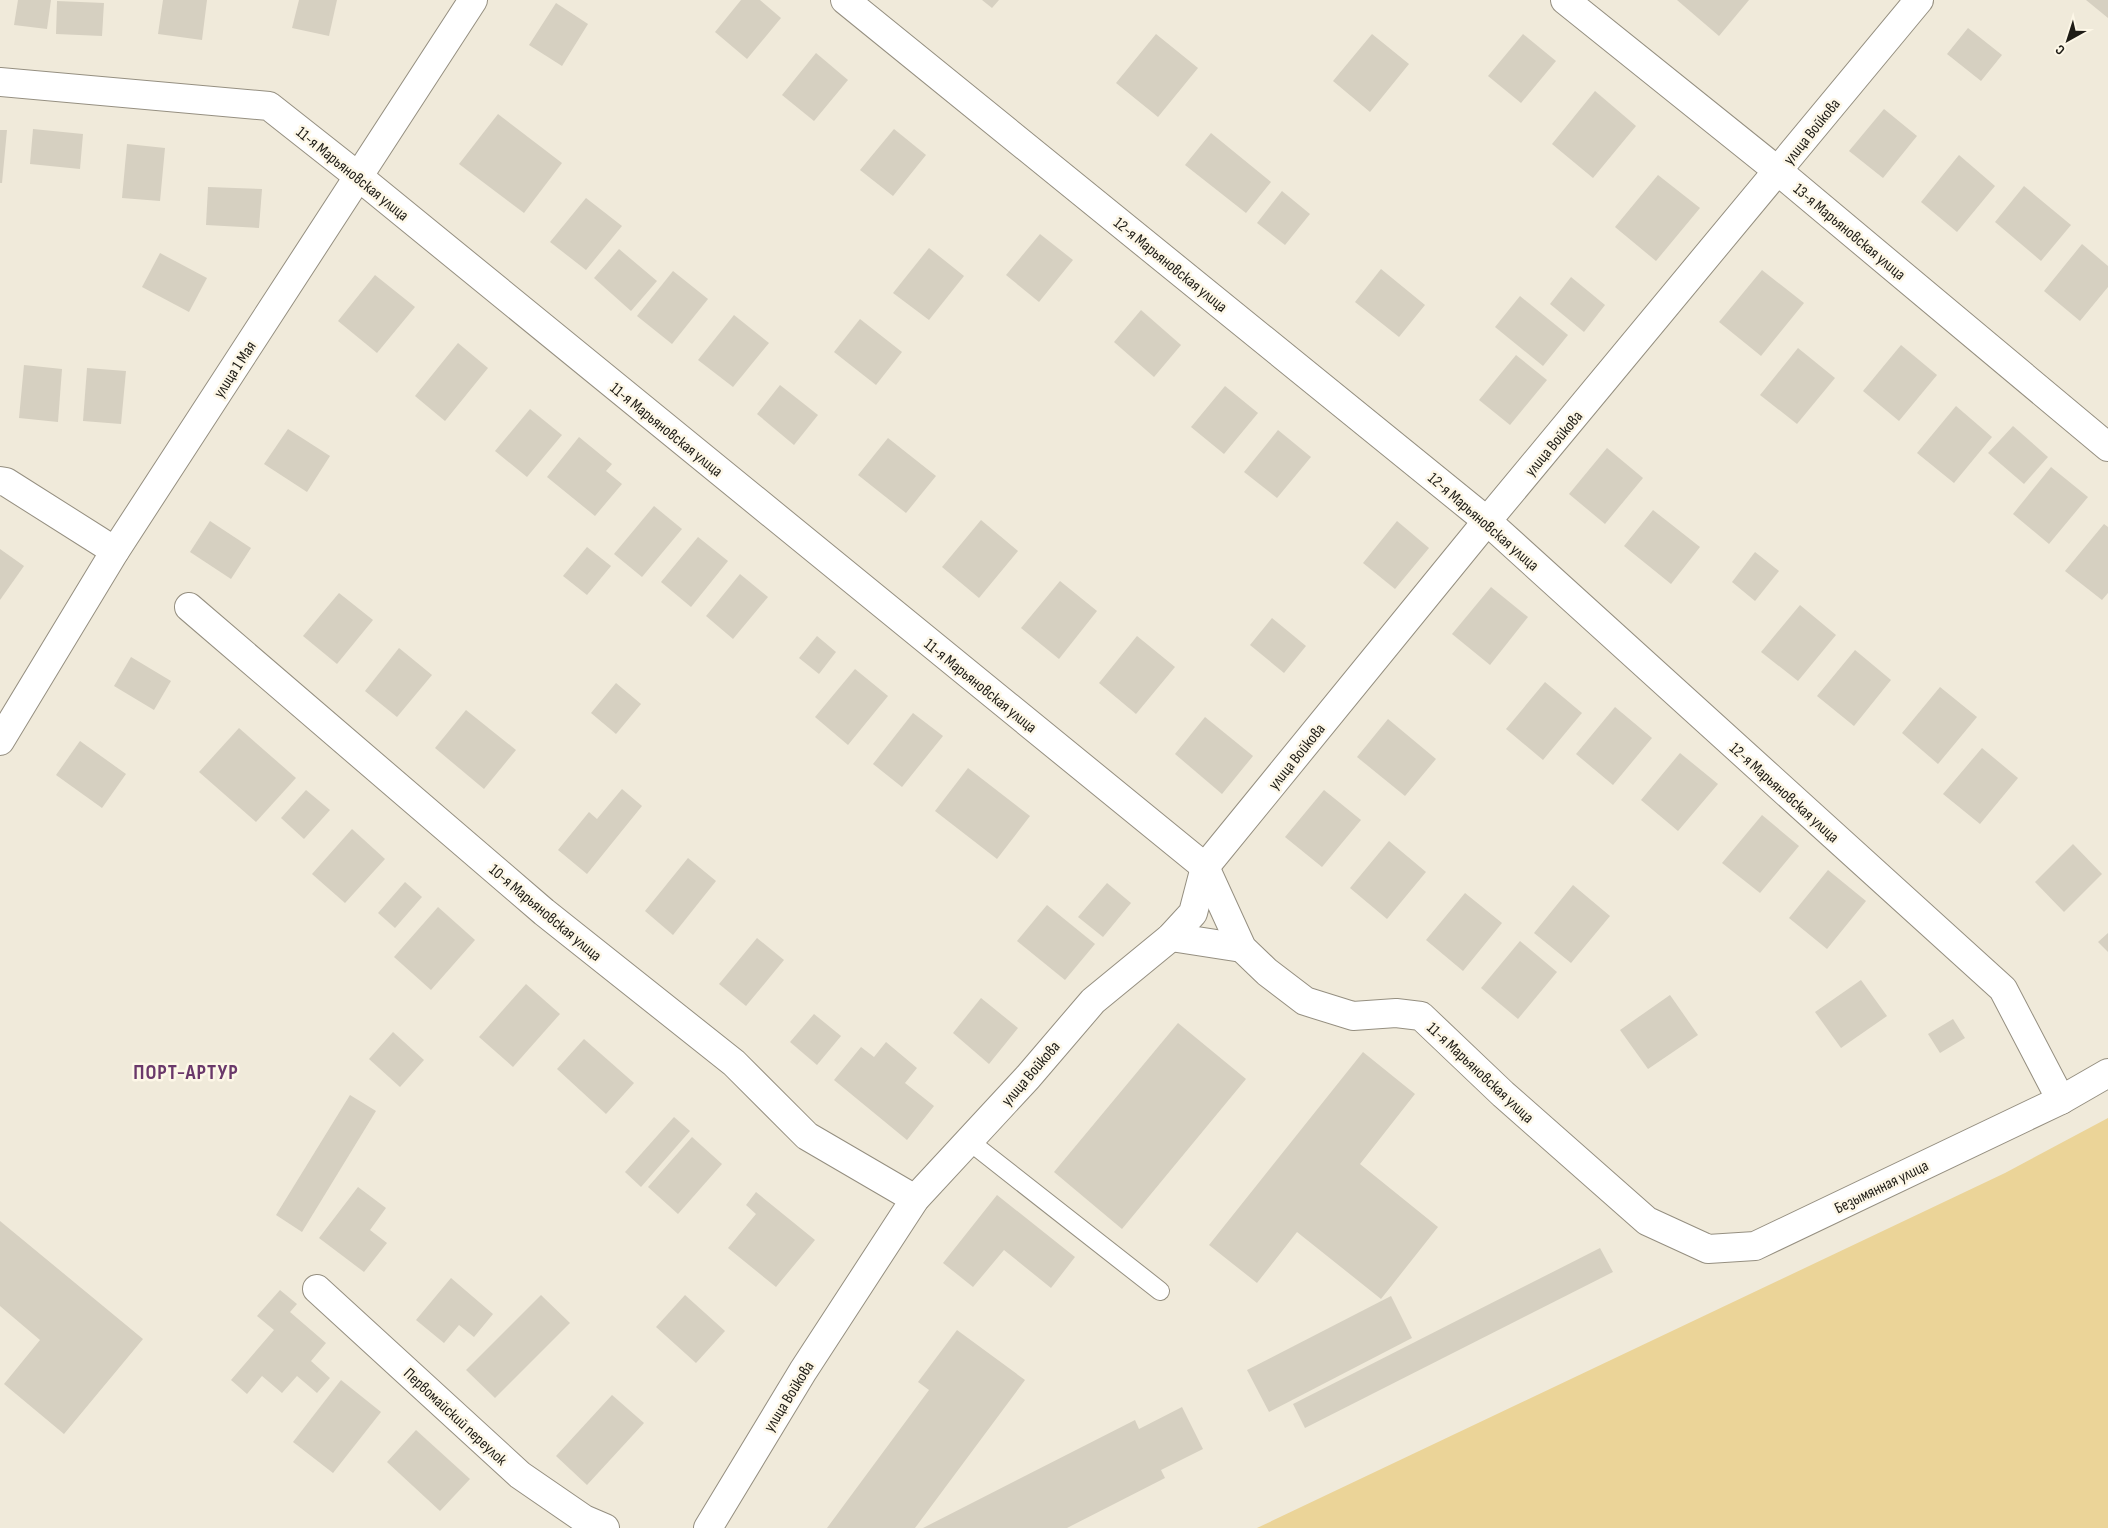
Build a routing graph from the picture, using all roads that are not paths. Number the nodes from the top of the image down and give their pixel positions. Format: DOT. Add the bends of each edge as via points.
graph roads {
  1 [pos="473,0"];
  2 [pos="845,0"];
  3 [pos="1565,0"];
  4 [pos="1919,0"];
  5 [pos="0,82"];
  6 [pos="1778,171"];
  7 [pos="359,177"];
  8 [pos="2108,447"];
  9 [pos="0,481"];
  10 [pos="1487,522"];
  11 [pos="115,551"];
  12 [pos="189,607"];
  13 [pos="0,741"];
  14 [pos="1205,868"];
  15 [pos="1171,937"];
  16 [pos="1242,948"];
  17 [pos="2108,1073"];
  18 [pos="2061,1100"];
  19 [pos="970,1140"];
  20 [pos="915,1199"];
  21 [pos="1647,1221"];
  22 [pos="317,1289"];
  23 [pos="1160,1291"];
  24 [pos="605,1528"];
  25 [pos="708,1528"];
  1 -- 7 [label="street, улица 1 Мая"];
  2 -- 10 [label="street, 12-я Марьяновская улица"];
  3 -- 6 [label="street, 13-я Марьяновская улица"];
  4 -- 6 [label="street, улица Войкова"];
  5 -- 7 [label="street, 11-я Марьяновская улица" via="269,106"];
  6 -- 8 [label="street, 13-я Марьяновская улица"];
  6 -- 10 [label="street, улица Войкова"];
  7 -- 11 [label="street, улица 1 Мая"];
  7 -- 14 [label="street, 11-я Марьяновская улица"];
  9 -- 11 [label="street"];
  10 -- 14 [label="street, улица Войкова"];
  10 -- 18 [label="street, 12-я Марьяновская улица" via="2003,989"];
  11 -- 13 [label="street, улица 1 Мая"];
  12 -- 20 [label="street, 10-я Марьяновская улица" via="544,912 734,1063 807,1136"];
  14 -- 15 [label="street, улица Войкова" via="1193,913"];
  14 -- 16 [label="street, 11-я Марьяновская улица"];
  15 -- 16 [label="street"];
  15 -- 19 [label="street, улица Войкова" via="1093,1001"];
  16 -- 21 [label="street, 11-я Марьяновская улица" via="1266,972 1305,1002 1353,1016 1396,1013 1421,1016 1503,1094"];
  17 -- 18 [label="street, Безымянная улица"];
  18 -- 21 [label="street, Безымянная улица" via="1755,1246 1708,1249"];
  19 -- 20 [label="street, улица Войкова"];
  19 -- 23 [label="lane"];
  20 -- 25 [label="street, улица Войкова" via="803,1371"];
  22 -- 24 [label="street, Первомайский переулок" via="520,1475 584,1519"];
}
